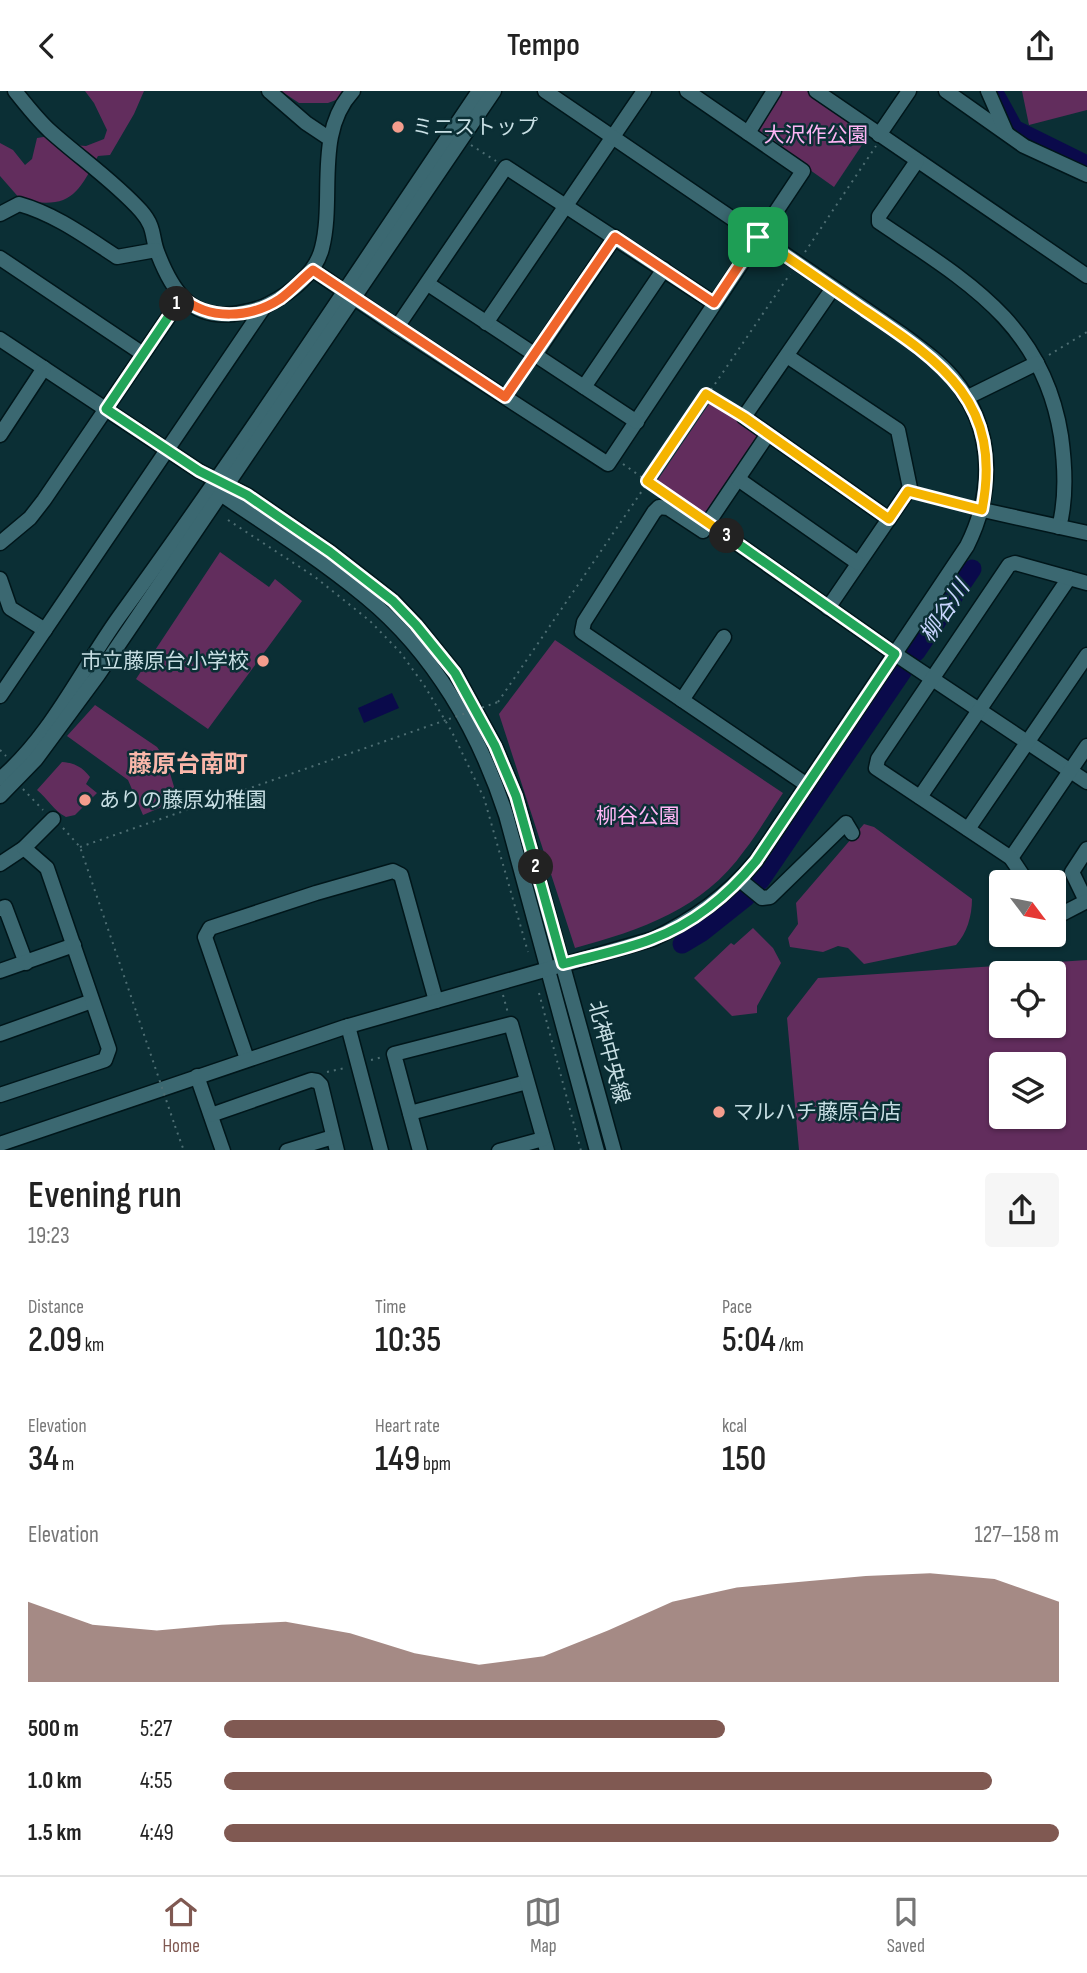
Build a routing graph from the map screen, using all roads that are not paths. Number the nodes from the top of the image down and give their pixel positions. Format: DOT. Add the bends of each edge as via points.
graph roads {
  1 [pos="15,91"];
  2 [pos="269,91"];
  3 [pos="354,91"];
  4 [pos="479,91"];
  5 [pos="494,91"];
  6 [pos="644,91"];
  7 [pos="687,91"];
  8 [pos="774,91"];
  9 [pos="816,91"];
  10 [pos="909,91"];
  11 [pos="946,91"];
  12 [pos="988,91"];
  13 [pos="553,93"];
  14 [pos="1006,132"];
  15 [pos="748,133"];
  16 [pos="879,135"];
  17 [pos="612,137"];
  18 [pos="330,139"];
  19 [pos="917,161"];
  20 [pos="1087,175"];
  21 [pos="566,205"];
  22 [pos="0,213"];
  23 [pos="615,237"];
  24 [pos="758,237"];
  25 [pos="156,250"];
  26 [pos="0,258"];
  27 [pos="664,269"];
  28 [pos="313,270"];
  29 [pos="1087,276"];
  30 [pos="428,284"];
  31 [pos="832,288"];
  32 [pos="349,294"];
  33 [pos="182,297"];
  34 [pos="714,303"];
  35 [pos="264,307"];
  36 [pos="486,323"];
  37 [pos="397,327"];
  38 [pos="0,339"];
  39 [pos="144,354"];
  40 [pos="535,355"];
  41 [pos="787,356"];
  42 [pos="1037,363"];
  43 [pos="44,367"];
  44 [pos="584,387"];
  45 [pos="966,398"];
  46 [pos="106,409"];
  47 [pos="637,422"];
  48 [pos="768,434"];
  49 [pos="0,435"];
  50 [pos="167,450"];
  51 [pos="738,479"];
  52 [pos="222,487"];
  53 [pos="982,510"];
  54 [pos="889,519"];
  55 [pos="708,523"];
  56 [pos="1059,527"];
  57 [pos="1087,533"];
  58 [pos="0,543"];
  59 [pos="858,563"];
  60 [pos="1069,577"];
  61 [pos="0,579"];
  62 [pos="1087,583"];
  63 [pos="828,608"];
  64 [pos="45,630"];
  65 [pos="724,637"];
  66 [pos="895,654"];
  67 [pos="1087,655"];
  68 [pos="933,679"];
  69 [pos="0,696"];
  70 [pos="682,700"];
  71 [pos="980,711"];
  72 [pos="1027,742"];
  73 [pos="1087,746"];
  74 [pos="1070,771"];
  75 [pos="0,779"];
  76 [pos="1087,782"];
  77 [pos="807,785"];
  78 [pos="0,796"];
  79 [pos="920,797"];
  80 [pos="52,819"];
  81 [pos="968,829"];
  82 [pos="852,834"];
  83 [pos="24,848"];
  84 [pos="1087,849"];
  85 [pos="1011,858"];
  86 [pos="0,864"];
  87 [pos="1019,870"];
  88 [pos="740,880"];
  89 [pos="1086,901"];
  90 [pos="0,909"];
  91 [pos="1066,912"];
  92 [pos="74,945"];
  93 [pos="26,963"];
  94 [pos="556,966"];
  95 [pos="0,971"];
  96 [pos="93,1001"];
  97 [pos="436,1001"];
  98 [pos="348,1026"];
  99 [pos="0,1034"];
  100 [pos="247,1059"];
  101 [pos="197,1076"];
  102 [pos="527,1082"];
  103 [pos="0,1095"];
  104 [pos="410,1113"];
  105 [pos="211,1115"];
  106 [pos="0,1144"];
  107 [pos="335,1144"];
  108 [pos="545,1145"];
  109 [pos="223,1150"];
  110 [pos="287,1150"];
  111 [pos="381,1150"];
  112 [pos="420,1150"];
  113 [pos="499,1150"];
  114 [pos="597,1150"];
  115 [pos="614,1150"];
  1 -- 25 [label="street" via="48,130 141,211 154,232"];
  2 -- 18 [label="street"];
  3 -- 18 [label="street" via="335,119"];
  4 -- 32 [label="street"];
  5 -- 32 [label="street"];
  6 -- 17 [label="street"];
  7 -- 15 [label="street"];
  8 -- 15 [label="street"];
  9 -- 16 [label="street"];
  10 -- 16 [label="street"];
  11 -- 14 [label="street"];
  12 -- 14 [label="street"];
  13 -- 17 [label="street"];
  14 -- 20 [label="street" via="1024,146"];
  15 -- 24 [label="street" via="803,171"];
  16 -- 19 [label="street"];
  17 -- 21 [label="street"];
  17 -- 24 [label="street"];
  18 -- 28 [label="street" via="325,228"];
  19 -- 29 [label="street"];
  19 -- 42 [label="street" via="879,222 980,292 1023,337"];
  21 -- 23 [label="street"];
  21 -- 30 [label="street" via="506,167"];
  21 -- 36 [label="street"];
  22 -- 25 [label="street" via="19,204 32,208 117,257"];
  23 -- 27 [label="street"];
  23 -- 40 [label="street"];
  24 -- 31 [label="street"];
  24 -- 34 [label="street"];
  25 -- 33 [label="street" via="169,282"];
  26 -- 39 [label="street"];
  27 -- 34 [label="street"];
  27 -- 44 [label="street"];
  28 -- 32 [label="street"];
  28 -- 35 [label="street"];
  30 -- 36 [label="street"];
  30 -- 37 [label="street"];
  31 -- 41 [label="street"];
  31 -- 45 [label="street" via="931,357"];
  32 -- 37 [label="street"];
  32 -- 52 [label="street"];
  33 -- 35 [label="street" via="214,314"];
  33 -- 39 [label="street"];
  34 -- 47 [label="street"];
  35 -- 50 [label="street"];
  36 -- 40 [label="street"];
  37 -- 47 [label="street" via="608,464"];
  38 -- 43 [label="street"];
  39 -- 46 [label="street"];
  40 -- 44 [label="street"];
  41 -- 48 [label="street" via="744,417"];
  41 -- 54 [label="street" via="898,429 910,488"];
  42 -- 45 [label="street"];
  42 -- 56 [label="street" via="1058,415 1064,458"];
  43 -- 46 [label="street"];
  43 -- 49 [label="street"];
  44 -- 47 [label="street"];
  45 -- 53 [label="street" via="986,453"];
  46 -- 50 [label="street"];
  46 -- 58 [label="street" via="30,518"];
  48 -- 51 [label="street"];
  48 -- 54 [label="street"];
  50 -- 52 [label="street"];
  50 -- 64 [label="street"];
  51 -- 55 [label="street"];
  51 -- 59 [label="street"];
  52 -- 75 [label="street" via="97,647 43,732"];
  52 -- 78 [label="street" via="98,675 36,759"];
  52 -- 94 [label="street" via="330,552 393,601 455,673 516,796"];
  53 -- 56 [label="street"];
  53 -- 66 [label="street" via="967,546"];
  54 -- 59 [label="street"];
  55 -- 63 [label="street"];
  55 -- 70 [label="street" via="703,531 668,507 659,507 582,628 587,637"];
  56 -- 57 [label="street"];
  59 -- 63 [label="street"];
  60 -- 62 [label="street"];
  60 -- 68 [label="street" via="1009,565"];
  60 -- 71 [label="street"];
  61 -- 64 [label="street" via="10,608"];
  63 -- 66 [label="street"];
  64 -- 69 [label="street"];
  65 -- 70 [label="street"];
  66 -- 68 [label="street"];
  66 -- 77 [label="street"];
  67 -- 72 [label="street"];
  68 -- 71 [label="street"];
  68 -- 79 [label="street" via="876,768"];
  70 -- 77 [label="street"];
  71 -- 72 [label="street"];
  71 -- 79 [label="street"];
  72 -- 74 [label="street"];
  72 -- 81 [label="street"];
  73 -- 74 [label="street"];
  74 -- 76 [label="street"];
  74 -- 85 [label="street"];
  77 -- 88 [label="street"];
  79 -- 81 [label="street"];
  80 -- 83 [label="street"];
  81 -- 85 [label="street"];
  82 -- 88 [label="street" via="845,823 770,897 762,898"];
  83 -- 86 [label="street"];
  83 -- 92 [label="street" via="47,867"];
  84 -- 89 [label="street" via="1072,872"];
  85 -- 87 [label="street"];
  88 -- 94 [label="street" via="693,918 653,939"];
  89 -- 91 [label="street"];
  90 -- 93 [label="street" via="5,907"];
  92 -- 93 [label="street"];
  92 -- 96 [label="street"];
  93 -- 95 [label="street"];
  94 -- 97 [label="street"];
  94 -- 114 [label="street"];
  94 -- 115 [label="street, 北神中央線"];
  96 -- 99 [label="street"];
  96 -- 103 [label="street" via="109,1049 105,1060"];
  97 -- 98 [label="street"];
  97 -- 100 [label="street" via="401,875 393,871 316,893 210,928 205,937"];
  98 -- 100 [label="street"];
  98 -- 111 [label="street"];
  100 -- 101 [label="street"];
  101 -- 105 [label="street"];
  101 -- 106 [label="street"];
  102 -- 104 [label="street"];
  102 -- 104 [label="street" via="511,1024 394,1054"];
  102 -- 108 [label="street"];
  104 -- 112 [label="street"];
  105 -- 107 [label="street" via="317,1081"];
  105 -- 109 [label="street"];
  107 -- 110 [label="street"];
  108 -- 113 [label="street"];
}
